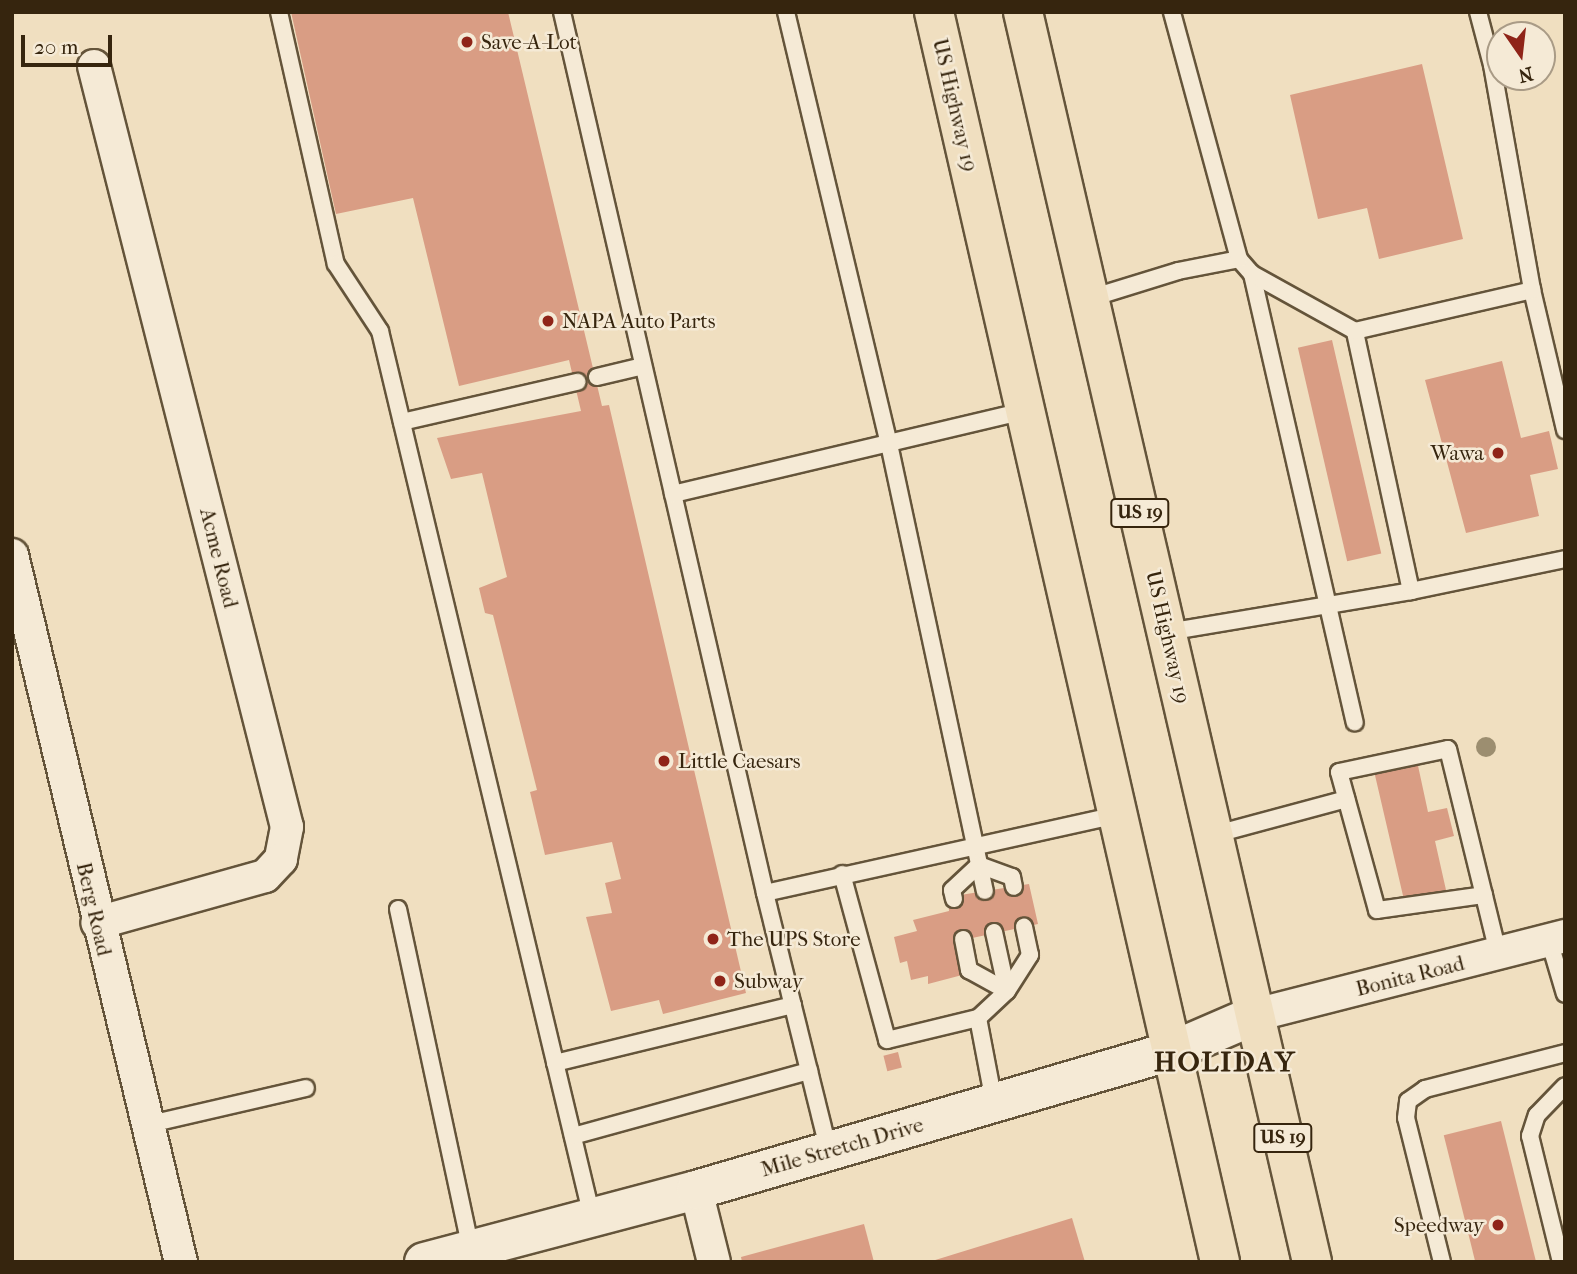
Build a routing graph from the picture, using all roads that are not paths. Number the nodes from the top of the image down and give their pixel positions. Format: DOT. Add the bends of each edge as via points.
graph roads {
  1 [pos="279,12"];
  2 [pos="562,12"];
  3 [pos="786,12"];
  4 [pos="934,12"];
  5 [pos="1023,12"];
  6 [pos="1172,12"];
  7 [pos="1478,12"];
  8 [pos="94,66"];
  9 [pos="1239,259"];
  10 [pos="1252,274"];
  11 [pos="1532,290"];
  12 [pos="1091,299"];
  13 [pos="1355,331"];
  14 [pos="643,366"];
  15 [pos="597,377"];
  16 [pos="576,382"];
  17 [pos="1025,411"];
  18 [pos="402,422"];
  19 [pos="1565,430"];
  20 [pos="889,444"];
  21 [pos="673,494"];
  22 [pos="12,555"];
  23 [pos="1565,559"];
  24 [pos="1411,591"];
  25 [pos="1331,603"];
  26 [pos="1167,632"];
  27 [pos="1355,722"];
  28 [pos="1346,799"];
  29 [pos="1117,815"];
  30 [pos="1213,835"];
  31 [pos="976,845"];
  32 [pos="978,865"];
  33 [pos="842,874"];
  34 [pos="1014,887"];
  35 [pos="985,891"];
  36 [pos="765,893"];
  37 [pos="1484,895"];
  38 [pos="954,899"];
  39 [pos="398,909"];
  40 [pos="97,923"];
  41 [pos="1024,927"];
  42 [pos="994,932"];
  43 [pos="1557,938"];
  44 [pos="962,939"];
  45 [pos="1499,953"];
  46 [pos="1007,991"];
  47 [pos="1565,994"];
  48 [pos="793,1005"];
  49 [pos="1255,1015"];
  50 [pos="978,1018"];
  51 [pos="1172,1051"];
  52 [pos="1565,1053"];
  53 [pos="555,1063"];
  54 [pos="809,1071"];
  55 [pos="1565,1086"];
  56 [pos="306,1088"];
  57 [pos="994,1102"];
  58 [pos="146,1125"];
  59 [pos="573,1136"];
  60 [pos="829,1151"];
  61 [pos="696,1190"];
  62 [pos="592,1217"];
  63 [pos="471,1249"];
  64 [pos="181,1262"];
  65 [pos="424,1262"];
  66 [pos="715,1262"];
  67 [pos="1220,1262"];
  68 [pos="1312,1262"];
  69 [pos="1442,1262"];
  70 [pos="1560,1262"];
  1 -- 18 [label="lane" via="336,264 380,331"];
  2 -- 14 [label="lane"];
  3 -- 20 [label="lane"];
  4 -- 17 [label="highway, US Highway 19"];
  5 -- 12 [label="highway, US Highway 19 / US 19"];
  6 -- 9 [label="lane"];
  7 -- 11 [label="lane" via="1492,65"];
  8 -- 40 [label="street, Acme Road" via="287,827 281,859 265,876"];
  9 -- 10 [label="lane"];
  9 -- 12 [label="lane" via="1178,271"];
  10 -- 13 [label="lane"];
  10 -- 25 [label="lane"];
  11 -- 13 [label="lane"];
  11 -- 19 [label="lane"];
  12 -- 26 [label="highway, US Highway 19 / US 19"];
  13 -- 24 [label="lane"];
  14 -- 15 [label="lane"];
  14 -- 21 [label="lane"];
  16 -- 18 [label="lane"];
  17 -- 20 [label="lane"];
  17 -- 29 [label="highway, US Highway 19"];
  18 -- 53 [label="lane"];
  20 -- 21 [label="lane"];
  20 -- 31 [label="lane"];
  21 -- 36 [label="lane"];
  22 -- 40 [label="street, Berg Road"];
  23 -- 24 [label="lane"];
  24 -- 25 [label="lane"];
  25 -- 26 [label="lane"];
  25 -- 27 [label="lane"];
  26 -- 30 [label="highway, US Highway 19 / US 19"];
  28 -- 30 [label="lane"];
  28 -- 37 [label="lane" via="1377,910"];
  28 -- 37 [label="lane" via="1339,772 1448,749"];
  29 -- 31 [label="lane"];
  29 -- 51 [label="highway, US Highway 19"];
  30 -- 49 [label="highway, US Highway 19 / US 19"];
  31 -- 32 [label="lane"];
  31 -- 33 [label="lane"];
  32 -- 34 [label="lane" via="1012,877"];
  32 -- 35 [label="lane"];
  32 -- 38 [label="lane" via="951,890"];
  33 -- 36 [label="lane"];
  33 -- 50 [label="lane" via="887,1040"];
  36 -- 48 [label="lane"];
  37 -- 45 [label="lane"];
  39 -- 63 [label="lane"];
  40 -- 58 [label="street, Berg Road"];
  41 -- 46 [label="lane" via="1030,955"];
  42 -- 46 [label="lane"];
  43 -- 45 [label="street, Bonita Road"];
  43 -- 47 [label="lane"];
  44 -- 46 [label="lane" via="969,970"];
  45 -- 49 [label="street, Bonita Road"];
  46 -- 50 [label="lane"];
  48 -- 53 [label="lane"];
  48 -- 54 [label="lane"];
  49 -- 51 [label="street, Mile Stretch Drive"];
  49 -- 68 [label="highway, US Highway 19 / US 19"];
  50 -- 57 [label="lane"];
  51 -- 57 [label="street, Mile Stretch Drive"];
  51 -- 67 [label="highway, US Highway 19"];
  52 -- 69 [label="lane" via="1425,1088 1408,1101 1406,1118"];
  53 -- 59 [label="lane"];
  54 -- 59 [label="lane"];
  54 -- 60 [label="lane"];
  55 -- 70 [label="lane" via="1536,1115 1530,1136"];
  56 -- 58 [label="lane"];
  57 -- 60 [label="street, Mile Stretch Drive"];
  58 -- 64 [label="street, Berg Road"];
  59 -- 62 [label="lane"];
  60 -- 61 [label="street, Mile Stretch Drive"];
  61 -- 62 [label="street, Mile Stretch Drive"];
  61 -- 66 [label="street"];
  62 -- 63 [label="street, Mile Stretch Drive"];
  63 -- 65 [label="street, Mile Stretch Drive"];
}
